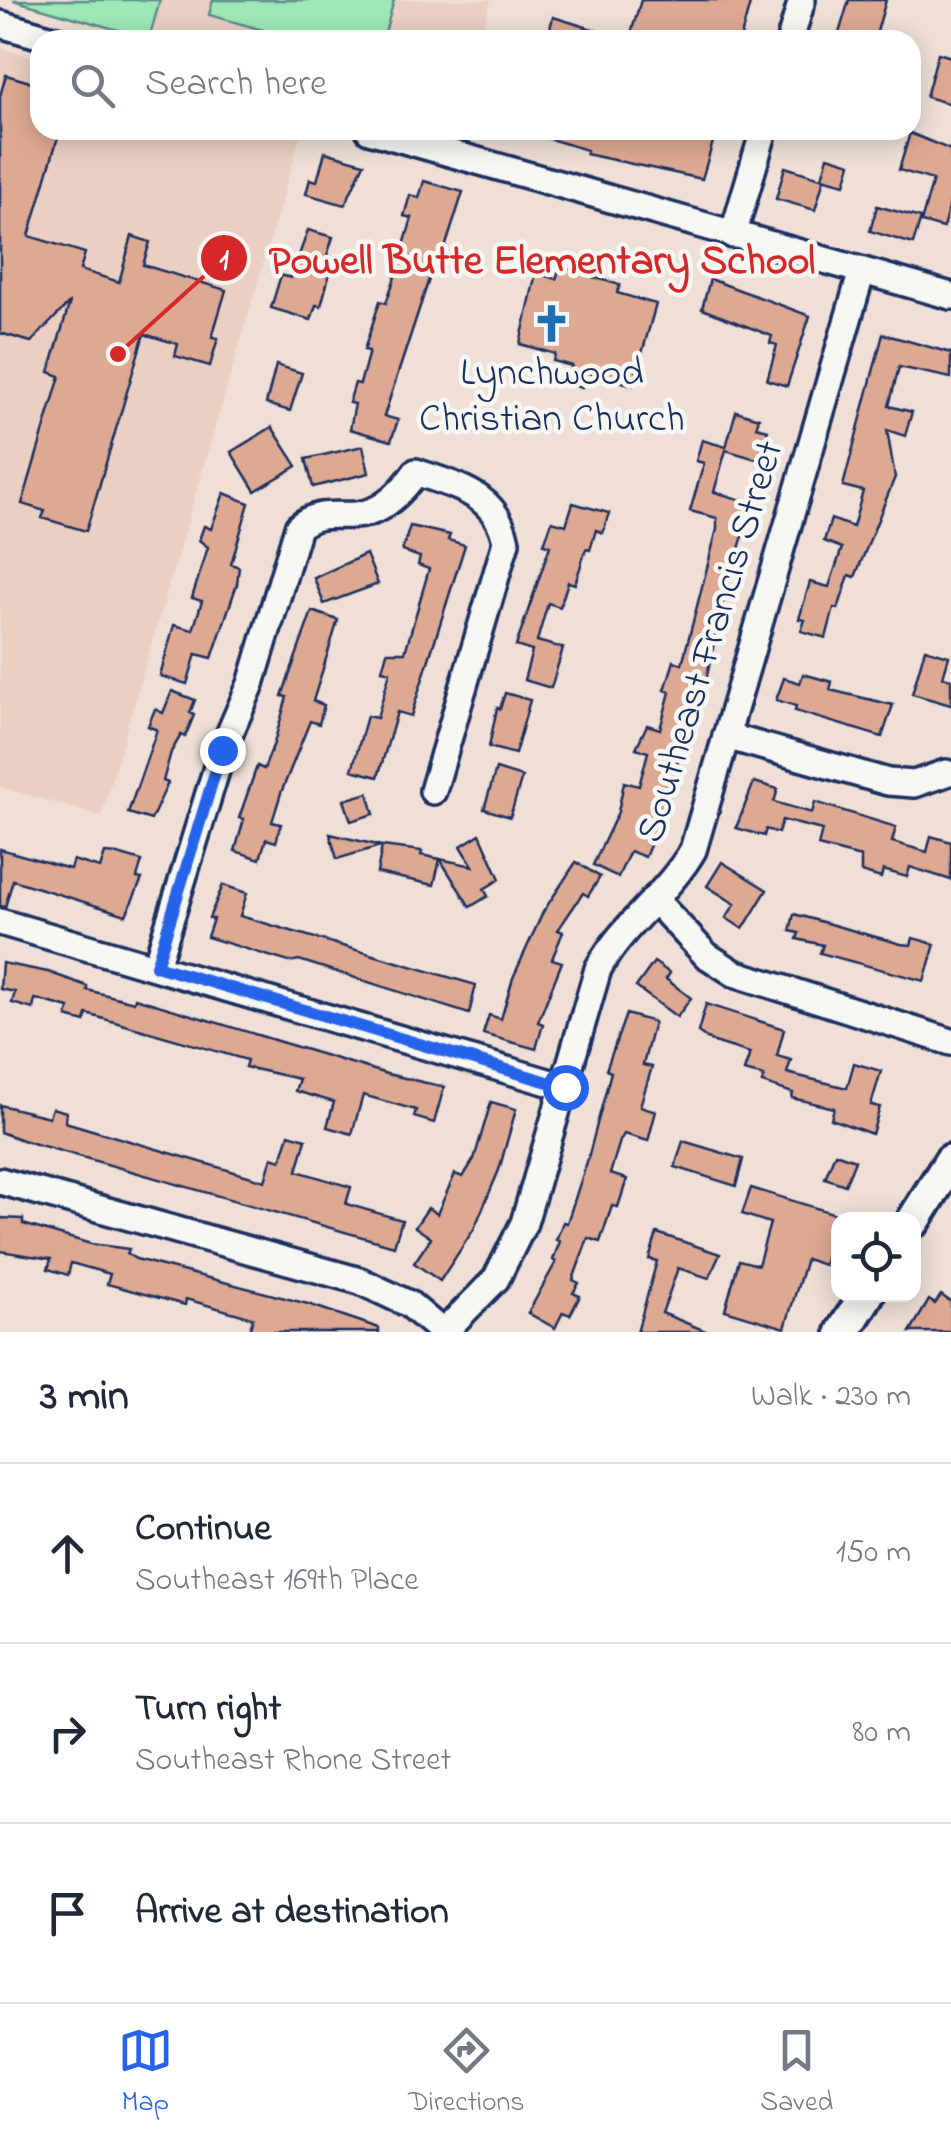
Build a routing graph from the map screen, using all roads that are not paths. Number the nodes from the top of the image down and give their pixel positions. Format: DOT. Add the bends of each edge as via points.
graph roads {
  1 [pos="802,0"];
  2 [pos="0,24"];
  3 [pos="793,30"];
  4 [pos="30,33"];
  5 [pos="404,140"];
  6 [pos="761,140"];
  7 [pos="733,235"];
  8 [pos="862,271"];
  9 [pos="951,296"];
  10 [pos="726,736"];
  11 [pos="946,773"];
  12 [pos="433,792"];
  13 [pos="654,899"];
  14 [pos="0,922"];
  15 [pos="156,966"];
  16 [pos="951,1042"];
  17 [pos="565,1087"];
  18 [pos="951,1161"];
  19 [pos="0,1181"];
  20 [pos="919,1212"];
  21 [pos="862,1302"];
  22 [pos="443,1332"];
  23 [pos="842,1332"];
  1 -- 3 [label="street"];
  2 -- 4 [label="street"];
  5 -- 7 [label="street"];
  6 -- 7 [label="street"];
  7 -- 8 [label="street"];
  8 -- 9 [label="street"];
  8 -- 10 [label="street, Southeast Francis Street"];
  10 -- 11 [label="street" via="888,782 914,784"];
  10 -- 13 [label="street, Southeast Francis Street" via="693,850"];
  12 -- 15 [label="street" via="506,542 489,503 416,472 377,512 298,527"];
  13 -- 16 [label="street" via="706,955 734,973"];
  13 -- 17 [label="street, Southeast Francis Street" via="620,932 598,970"];
  14 -- 15 [label="street"];
  15 -- 17 [label="street"];
  17 -- 22 [label="street, Southeast Francis Street" via="510,1256"];
  18 -- 20 [label="main road"];
  19 -- 22 [label="street" via="360,1281 409,1304"];
  21 -- 23 [label="main road"];
}
